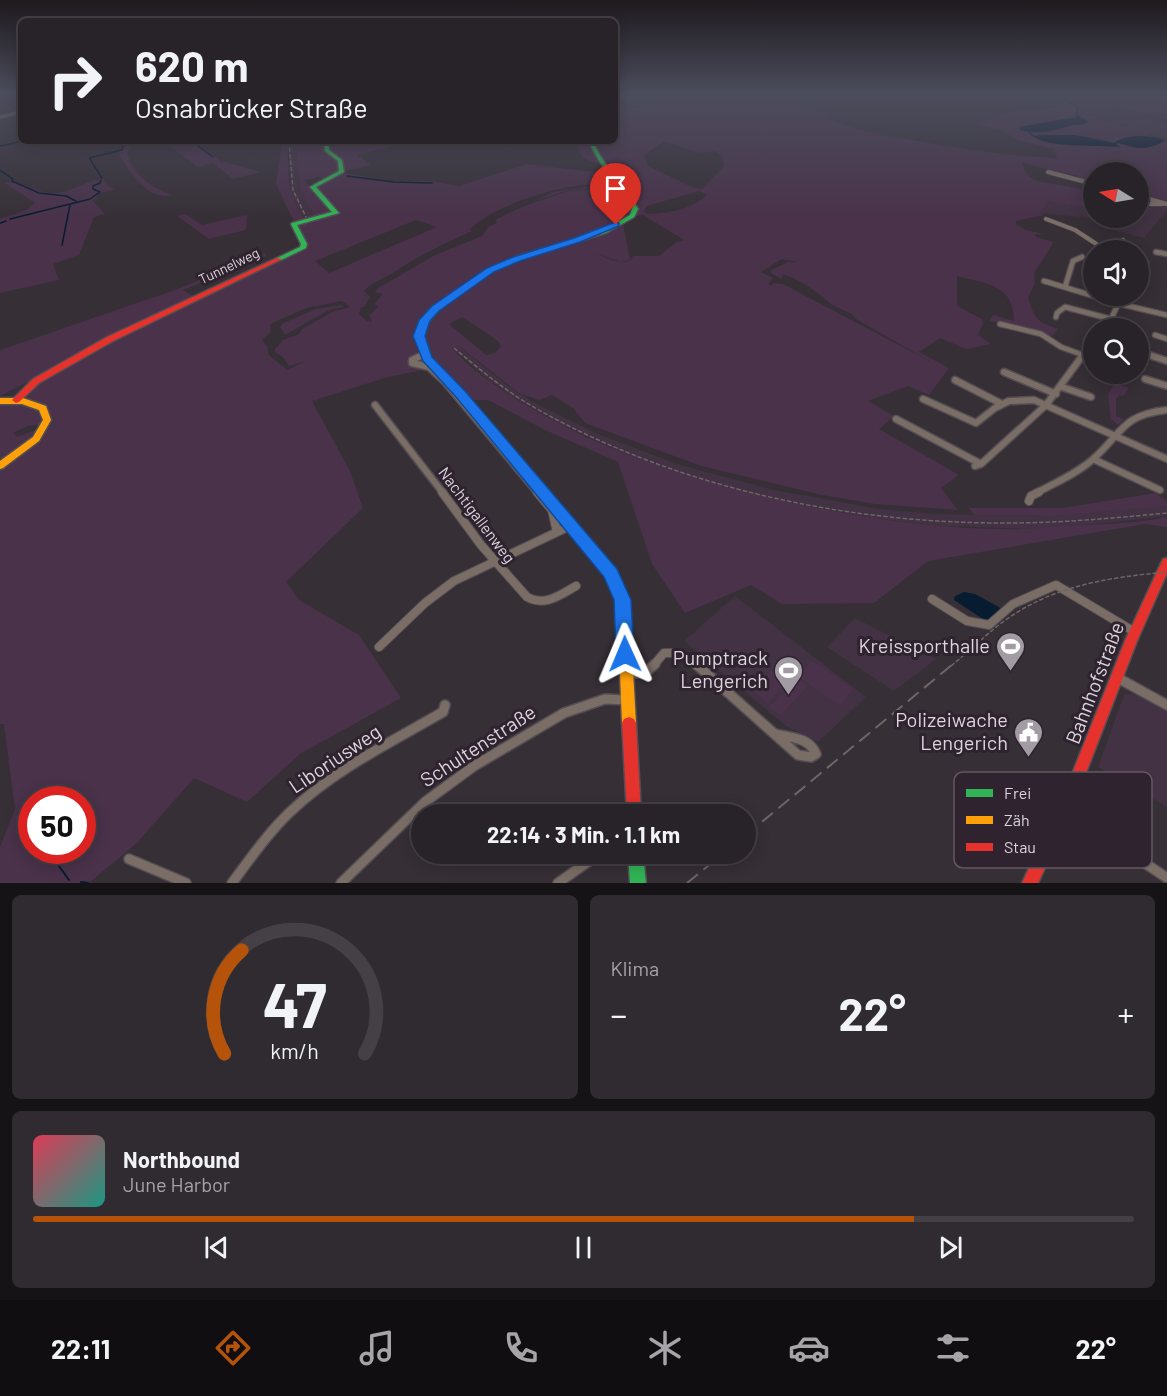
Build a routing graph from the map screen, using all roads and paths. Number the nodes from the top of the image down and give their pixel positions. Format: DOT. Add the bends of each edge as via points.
graph roads {
  1 [pos="326,144"];
  2 [pos="592,144"];
  3 [pos="1048,172"];
  4 [pos="1083,181"];
  5 [pos="1149,199"];
  6 [pos="1149,204"];
  7 [pos="1167,204"];
  8 [pos="1047,219"];
  9 [pos="1091,240"];
  10 [pos="1156,252"];
  11 [pos="1167,254"];
  12 [pos="1082,257"];
  13 [pos="1044,280"];
  14 [pos="1065,287"];
  15 [pos="1083,293"];
  16 [pos="1119,306"];
  17 [pos="1129,306"];
  18 [pos="1167,315"];
  19 [pos="1056,317"];
  20 [pos="1000,324"];
  21 [pos="1155,335"];
  22 [pos="1167,339"];
  23 [pos="424,354"];
  24 [pos="1149,355"];
  25 [pos="1167,361"];
  26 [pos="1004,372"];
  27 [pos="955,380"];
  28 [pos="1149,380"];
  29 [pos="1167,386"];
  30 [pos="1062,387"];
  31 [pos="1056,394"];
  32 [pos="1090,398"];
  33 [pos="923,399"];
  34 [pos="16,400"];
  35 [pos="0,401"];
  36 [pos="1000,403"];
  37 [pos="375,405"];
  38 [pos="1046,405"];
  39 [pos="1167,410"];
  40 [pos="896,419"];
  41 [pos="1114,436"];
  42 [pos="1093,459"];
  43 [pos="1167,459"];
  44 [pos="0,466"];
  45 [pos="1160,490"];
  46 [pos="1029,501"];
  47 [pos="572,525"];
  48 [pos="557,532"];
  49 [pos="494,561"];
  50 [pos="1167,562"];
  51 [pos="576,586"];
  52 [pos="932,600"];
  53 [pos="1133,632"];
  54 [pos="379,647"];
  55 [pos="626,674"];
  56 [pos="1116,677"];
  57 [pos="627,700"];
  58 [pos="445,705"];
  59 [pos="1167,705"];
  60 [pos="776,734"];
  61 [pos="1079,772"];
  62 [pos="633,804"];
  63 [pos="129,859"];
  64 [pos="585,864"];
  65 [pos="637,864"];
  66 [pos="1038,868"];
  67 [pos="1152,868"];
  68 [pos="1167,878"];
  69 [pos="186,883"];
  70 [pos="232,883"];
  71 [pos="341,883"];
  72 [pos="558,883"];
  73 [pos="638,883"];
  74 [pos="1030,883"];
  1 -- 34 [label="main road, Tunnelweg" via="327,152 340,160 342,172 313,187 336,213 294,224 303,248 110,339 43,376"];
  2 -- 23 [label="main road" via="595,157 630,195 634,213 616,225 506,262 481,276 425,320 419,336"];
  3 -- 4 [label="street"];
  5 -- 7 [label="street"];
  6 -- 7 [label="street"];
  8 -- 9 [label="street"];
  10 -- 11 [label="street"];
  12 -- 14 [label="street" via="1073,261"];
  13 -- 14 [label="street"];
  14 -- 15 [label="street"];
  16 -- 19 [label="street" via="1111,319 1065,307"];
  17 -- 18 [label="street"];
  20 -- 30 [label="street" via="1041,334 1083,355"];
  21 -- 22 [label="street"];
  23 -- 47 [label="main road"];
  23 -- 48 [label="street" via="411,363 429,367 446,383 552,510"];
  24 -- 25 [label="street"];
  26 -- 31 [label="street"];
  27 -- 36 [label="street"];
  28 -- 29 [label="street"];
  30 -- 31 [label="street"];
  30 -- 32 [label="street"];
  31 -- 38 [label="street"];
  33 -- 36 [label="street" via="976,423"];
  34 -- 35 [label="main road"];
  34 -- 44 [label="main road" via="43,408 46,425 31,443"];
  36 -- 38 [label="street" via="1028,399"];
  37 -- 49 [label="street, Nachtigallenweg"];
  38 -- 40 [label="street" via="978,465"];
  38 -- 41 [label="street"];
  39 -- 41 [label="street" via="1138,414"];
  41 -- 42 [label="street"];
  41 -- 43 [label="street"];
  42 -- 45 [label="street"];
  42 -- 46 [label="street" via="1031,496"];
  47 -- 48 [label="street"];
  47 -- 55 [label="main road" via="618,587 624,615"];
  48 -- 49 [label="street"];
  49 -- 51 [label="street, Nachtigallenweg" via="534,602 545,602"];
  49 -- 54 [label="street" via="432,597"];
  50 -- 53 [label="main road, Bahnhofstraße"];
  52 -- 53 [label="street" via="984,626 1013,604 1056,585"];
  53 -- 56 [label="main road, Bahnhofstraße"];
  55 -- 57 [label="main road"];
  55 -- 60 [label="street" via="646,673 664,653 679,653"];
  56 -- 59 [label="street"];
  56 -- 61 [label="main road, Bahnhofstraße"];
  57 -- 62 [label="main road"];
  57 -- 71 [label="street, Schultenstraße" via="605,699 564,713 474,766 425,802"];
  58 -- 70 [label="street, Liboriusweg" via="443,712 348,768 299,803"];
  63 -- 69 [label="street"];
  64 -- 72 [label="street"];
  65 -- 73 [label="main road"];
  66 -- 74 [label="main road, Bahnhofstraße"];
  67 -- 68 [label="street"];
}
